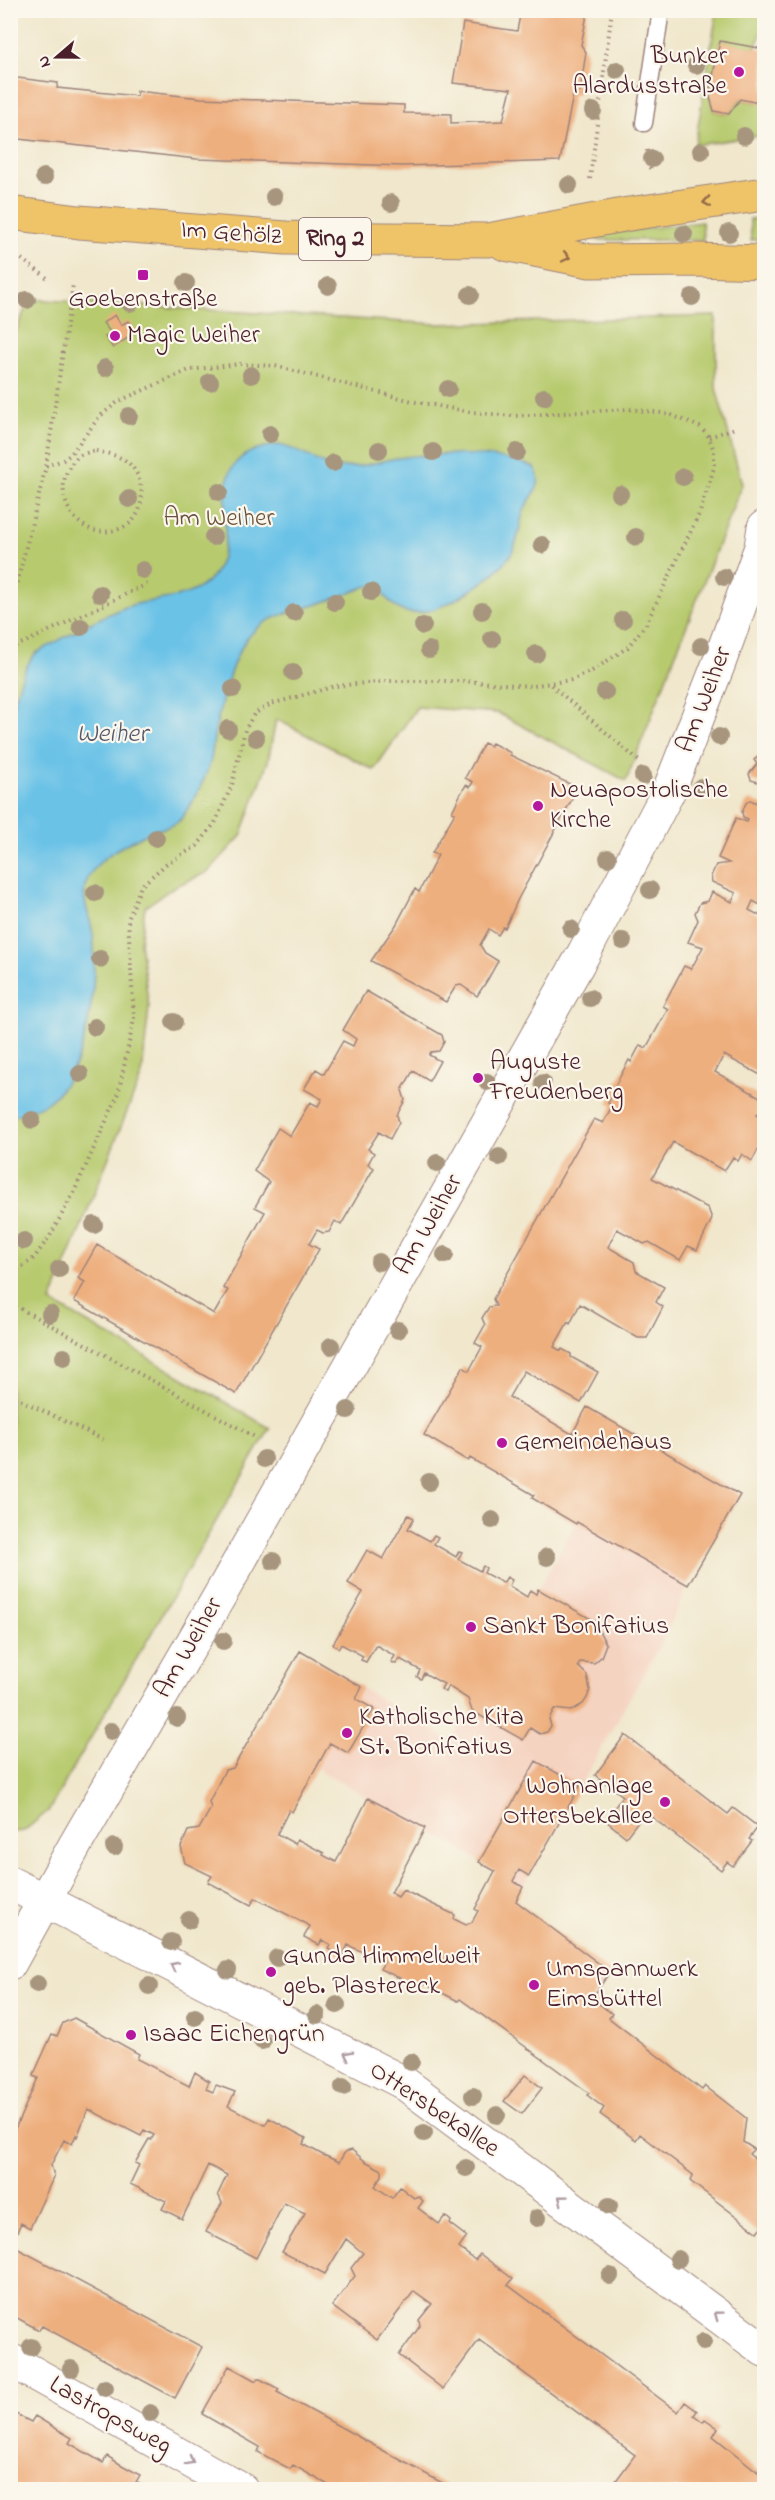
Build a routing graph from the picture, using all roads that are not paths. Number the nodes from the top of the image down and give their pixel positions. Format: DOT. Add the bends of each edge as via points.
graph roads {
  1 [pos="661,10"];
  2 [pos="644,123"];
  3 [pos="765,194"];
  4 [pos="10,213"];
  5 [pos="488,240"];
  6 [pos="765,262"];
  7 [pos="764,528"];
  8 [pos="10,1883"];
  9 [pos="44,1900"];
  10 [pos="10,1963"];
  11 [pos="765,2350"];
  12 [pos="10,2360"];
  13 [pos="242,2490"];
  1 -- 2 [label="lane"];
  3 -- 5 [label="main road, Im Gehölz / Ring 2, one-way"];
  4 -- 5 [label="main road, Im Gehölz / Ring 2" via="286,238"];
  5 -- 6 [label="main road, Im Gehölz / Ring 2, one-way" via="590,261"];
  7 -- 9 [label="street, Am Weiher" via="761,547 727,642 670,788 589,943"];
  8 -- 9 [label="street, Ottersbekallee"];
  9 -- 10 [label="street, Am Weiher"];
  11 -- 9 [label="street, Ottersbekallee, one-way" via="404,2083"];
  12 -- 13 [label="street, Lastropsweg, one-way"];
}
